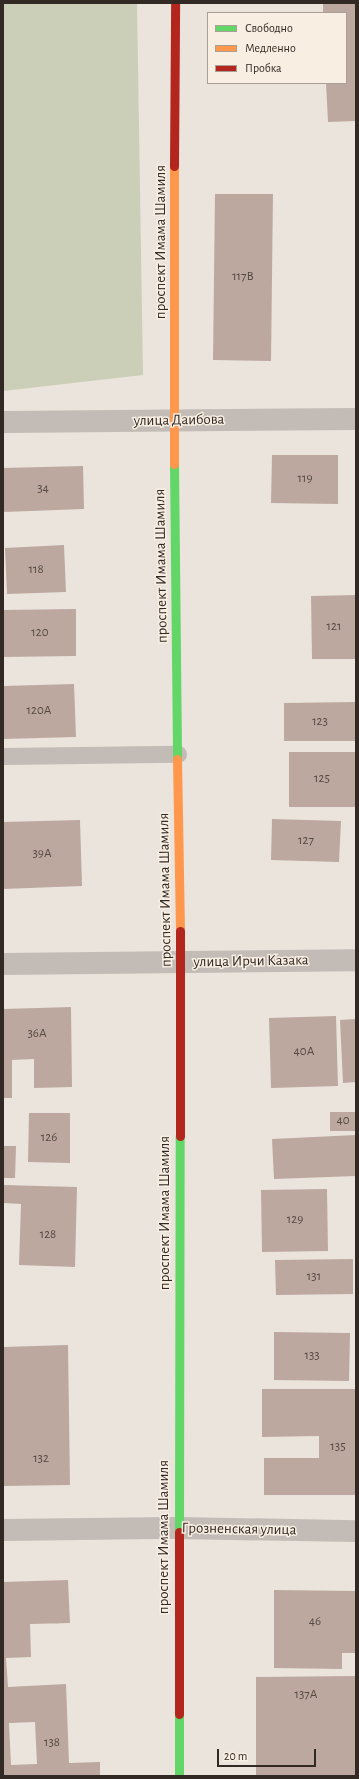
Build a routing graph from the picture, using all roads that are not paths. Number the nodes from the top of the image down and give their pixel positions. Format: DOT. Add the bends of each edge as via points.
graph roads {
  1 [pos="175,3"];
  2 [pos="356,419"];
  3 [pos="173,420"];
  4 [pos="3,422"];
  5 [pos="178,754"];
  6 [pos="3,756"];
  7 [pos="356,960"];
  8 [pos="180,961"];
  9 [pos="3,964"];
  10 [pos="177,1528"];
  11 [pos="3,1530"];
  12 [pos="356,1531"];
  13 [pos="179,1776"];
  1 -- 3 [label="main road, проспект Имама Шамиля"];
  2 -- 3 [label="street, улица Даибова"];
  3 -- 4 [label="street, улица Даибова"];
  3 -- 5 [label="main road, проспект Имама Шамиля"];
  5 -- 6 [label="lane"];
  5 -- 8 [label="main road, проспект Имама Шамиля"];
  7 -- 8 [label="street, улица Ирчи Казака"];
  8 -- 9 [label="street, улица Ирчи Казака"];
  8 -- 10 [label="main road, проспект Имама Шамиля"];
  10 -- 11 [label="street, Грозненская улица"];
  10 -- 12 [label="street, Грозненская улица"];
  10 -- 13 [label="main road, проспект Имама Шамиля"];
}
